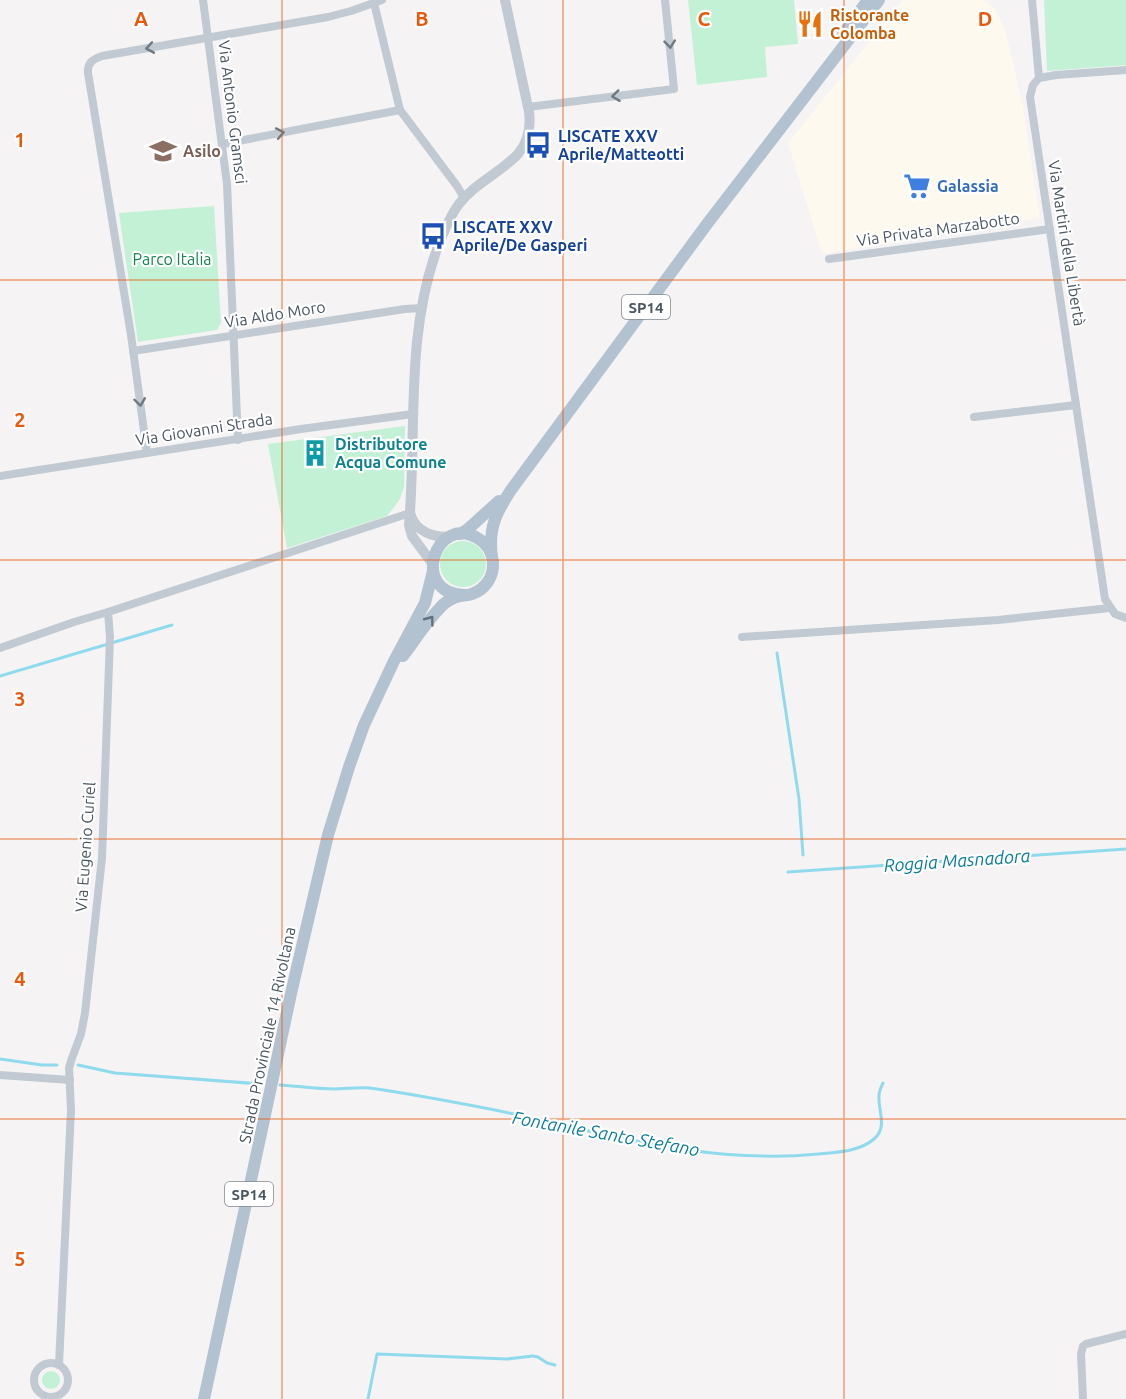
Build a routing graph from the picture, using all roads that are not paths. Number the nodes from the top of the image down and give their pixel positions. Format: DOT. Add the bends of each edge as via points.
graph roads {
  1 [pos="202,0"];
  2 [pos="505,0"];
  3 [pos="665,0"];
  4 [pos="868,0"];
  5 [pos="879,0"];
  6 [pos="1032,0"];
  7 [pos="378,2"];
  8 [pos="208,38"];
  9 [pos="1126,70"];
  10 [pos="1036,82"];
  11 [pos="528,106"];
  12 [pos="400,110"];
  13 [pos="783,126"];
  14 [pos="222,144"];
  15 [pos="464,198"];
  16 [pos="1050,229"];
  17 [pos="830,259"];
  18 [pos="422,308"];
  19 [pos="234,336"];
  20 [pos="134,351"];
  21 [pos="1076,405"];
  22 [pos="413,414"];
  23 [pos="974,417"];
  24 [pos="238,440"];
  25 [pos="147,453"];
  26 [pos="0,476"];
  27 [pos="511,490"];
  28 [pos="410,513"];
  29 [pos="455,535"];
  30 [pos="492,557"];
  31 [pos="433,567"];
  32 [pos="465,595"];
  33 [pos="1110,608"];
  34 [pos="108,612"];
  35 [pos="1126,618"];
  36 [pos="742,637"];
  37 [pos="0,648"];
  38 [pos="383,684"];
  39 [pos="0,1075"];
  40 [pos="70,1080"];
  41 [pos="1126,1334"];
  42 [pos="59,1365"];
  43 [pos="204,1399"];
  44 [pos="1083,1399"];
  1 -- 8 [label="street, Via Antonio Gramsci"];
  2 -- 11 [label="street"];
  3 -- 11 [label="street, one-way" via="674,89"];
  4 -- 13 [label="main road, Strada Provinciale 14 Rivoltana / SP14"];
  5 -- 13 [label="main road, Strada Provinciale 14 Rivoltana / SP14"];
  6 -- 10 [label="street, Via Martiri della Libertà"];
  7 -- 8 [label="street" via="318,19"];
  7 -- 12 [label="street"];
  8 -- 14 [label="street, Via Antonio Gramsci"];
  8 -- 20 [label="street, one-way" via="102,56 88,67"];
  9 -- 10 [label="street" via="1056,75"];
  10 -- 16 [label="street, Via Martiri della Libertà" via="1030,97"];
  11 -- 15 [label="street" via="529,129 523,149"];
  14 -- 12 [label="street, one-way"];
  12 -- 15 [label="street"];
  13 -- 27 [label="main road, Strada Provinciale 14 Rivoltana / SP14"];
  14 -- 19 [label="street, Via Antonio Gramsci"];
  15 -- 18 [label="street" via="439,244"];
  16 -- 17 [label="street, Via Privata Marzabotto"];
  16 -- 21 [label="street, Via Martiri della Libertà"];
  18 -- 19 [label="street, Via Aldo Moro"];
  18 -- 22 [label="street"];
  19 -- 20 [label="street, Via Aldo Moro"];
  19 -- 24 [label="street, Via Antonio Gramsci"];
  20 -- 25 [label="street, one-way"];
  21 -- 23 [label="street"];
  21 -- 33 [label="street, Via Martiri della Libertà" via="1105,599"];
  22 -- 24 [label="street, Via Giovanni Strada"];
  22 -- 28 [label="street"];
  24 -- 25 [label="street, Via Giovanni Strada"];
  25 -- 26 [label="street, Via Giovanni Strada"];
  27 -- 29 [label="main road, Strada Provinciale 14 Rivoltana / SP14" via="468,529"];
  27 -- 30 [label="main road, Strada Provinciale 14 Rivoltana / SP14" via="494,521 490,538"];
  28 -- 29 [label="street" via="415,524 428,533"];
  28 -- 31 [label="street" via="410,534"];
  28 -- 34 [label="street"];
  29 -- 30 [label="main road" via="480,539"];
  29 -- 31 [label="main road, Strada Provinciale 14 Rivoltana / SP14" via="438,547"];
  30 -- 32 [label="main road, Strada Provinciale 14 Rivoltana / SP14" via="493,570 487,583"];
  31 -- 32 [label="main road" via="437,582 455,594"];
  31 -- 38 [label="main road, Strada Provinciale 14 Rivoltana / SP14" via="425,603"];
  38 -- 32 [label="main road, Strada Provinciale 14 Rivoltana / SP14, one-way" via="439,609 452,598"];
  33 -- 35 [label="street"];
  33 -- 36 [label="street" via="998,620"];
  34 -- 37 [label="street"];
  34 -- 40 [label="street, Via Eugenio Curiel" via="100,870 85,1013 70,1064"];
  38 -- 43 [label="main road, Strada Provinciale 14 Rivoltana / SP14" via="357,745 328,835"];
  39 -- 40 [label="street"];
  40 -- 42 [label="street, Via Eugenio Curiel"];
  41 -- 44 [label="street" via="1083,1346"];
  42 -- 42 [label="street, Via Eugenio Curiel" via="67,1373 66,1390 51,1398 40,1394 34,1385 38,1368 48,1363"];
}
